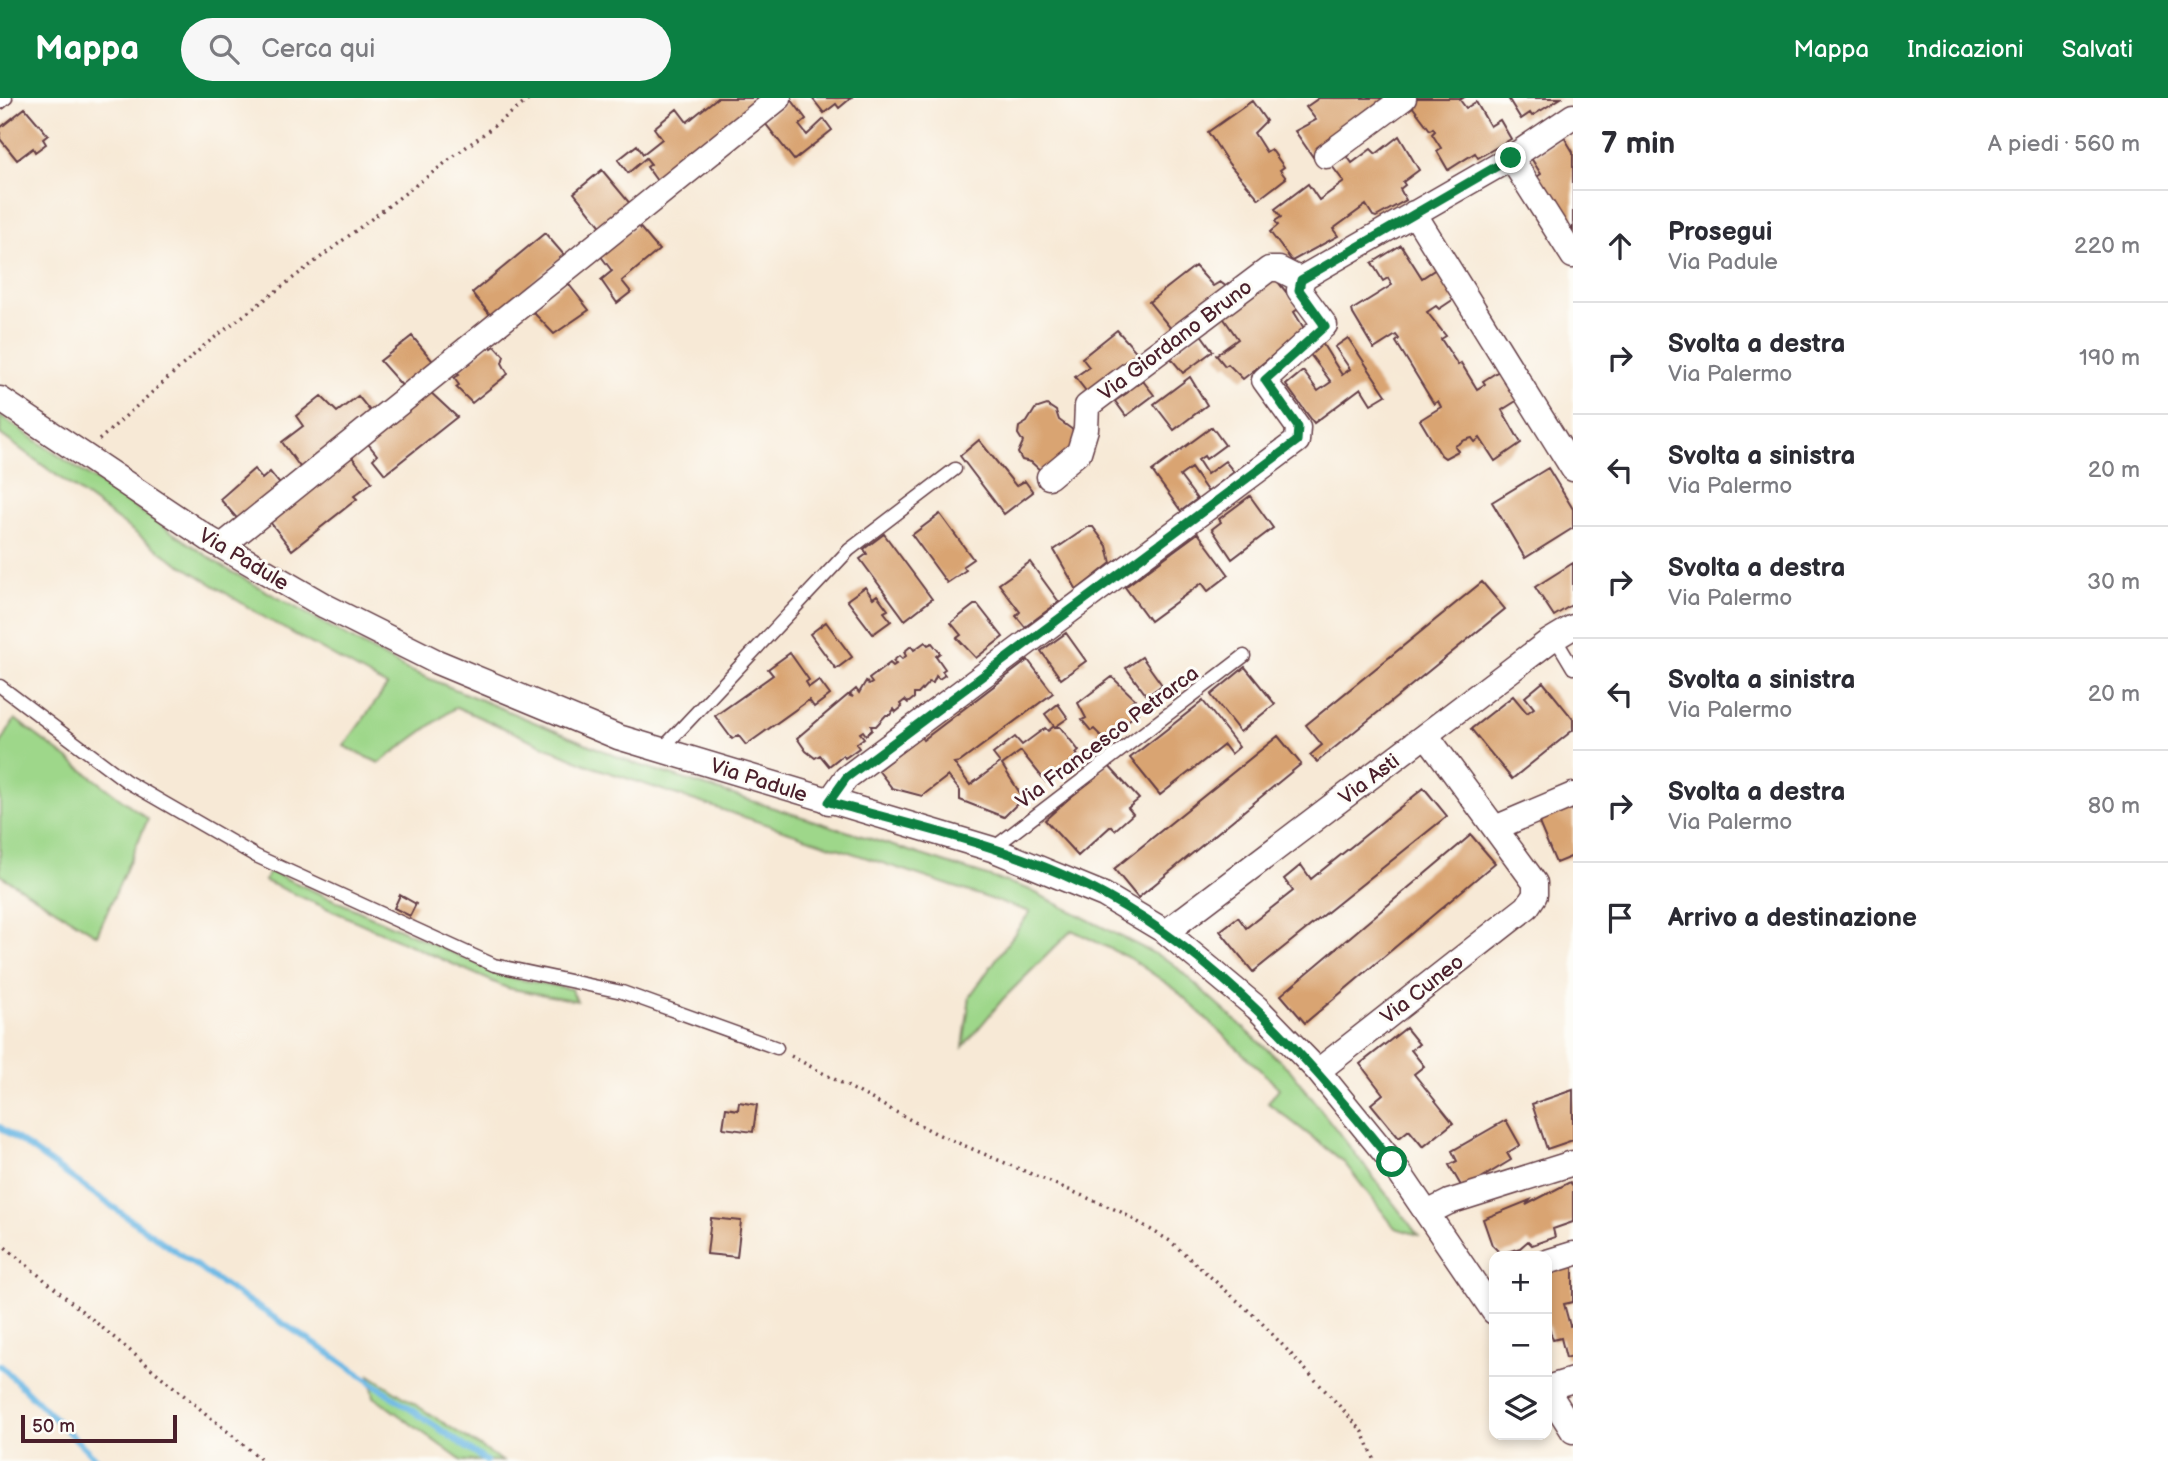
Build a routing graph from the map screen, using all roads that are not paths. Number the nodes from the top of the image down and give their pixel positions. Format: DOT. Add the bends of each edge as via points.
graph roads {
  1 [pos="6,98"];
  2 [pos="779,98"];
  3 [pos="1404,98"];
  4 [pos="0,103"];
  5 [pos="1573,116"];
  6 [pos="1326,156"];
  7 [pos="1511,158"];
  8 [pos="1413,213"];
  9 [pos="1573,256"];
  10 [pos="1301,280"];
  11 [pos="0,399"];
  12 [pos="955,469"];
  13 [pos="1573,469"];
  14 [pos="1049,477"];
  15 [pos="222,546"];
  16 [pos="1564,633"];
  17 [pos="1244,656"];
  18 [pos="1573,668"];
  19 [pos="0,687"];
  20 [pos="1427,736"];
  21 [pos="662,749"];
  22 [pos="1573,795"];
  23 [pos="829,802"];
  24 [pos="1495,828"];
  25 [pos="992,849"];
  26 [pos="1166,932"];
  27 [pos="777,1048"];
  28 [pos="1318,1071"];
  29 [pos="1573,1163"];
  30 [pos="1427,1213"];
  31 [pos="1573,1254"];
  32 [pos="1552,1260"];
  33 [pos="1486,1283"];
  34 [pos="1573,1380"];
  35 [pos="1552,1387"];
  36 [pos="1552,1397"];
  37 [pos="1573,1430"];
  1 -- 4 [label="lane"];
  2 -- 15 [label="street"];
  3 -- 6 [label="street"];
  5 -- 7 [label="street"];
  7 -- 8 [label="street"];
  7 -- 9 [label="street"];
  8 -- 10 [label="street"];
  8 -- 13 [label="street"];
  10 -- 14 [label="street, Via Giordano Bruno" via="1269,269 1087,406 1079,452"];
  10 -- 23 [label="street" via="1299,290 1325,326 1265,380 1298,427 1297,441 846,778"];
  11 -- 15 [label="street, Via Padule"];
  12 -- 21 [label="lane" via="849,550"];
  15 -- 21 [label="street, Via Padule" via="325,606 437,662 618,737"];
  16 -- 18 [label="lane"];
  16 -- 20 [label="street, Via Asti"];
  17 -- 25 [label="lane, Via Francesco Petrarca"];
  19 -- 27 [label="lane" via="126,781 256,856 494,965 622,992"];
  20 -- 24 [label="street"];
  20 -- 26 [label="street, Via Asti"];
  21 -- 23 [label="street, Via Padule"];
  22 -- 24 [label="street"];
  23 -- 25 [label="street, Via Padule"];
  24 -- 28 [label="street, Via Cuneo" via="1535,883 1535,895 1527,907"];
  25 -- 26 [label="street, Via Padule" via="1104,895"];
  26 -- 28 [label="street, Via Padule" via="1257,1008"];
  28 -- 30 [label="street, Via Padule"];
  29 -- 30 [label="street"];
  30 -- 33 [label="street, Via Padule"];
  31 -- 32 [label="street"];
  34 -- 35 [label="street"];
  36 -- 37 [label="street"];
}
